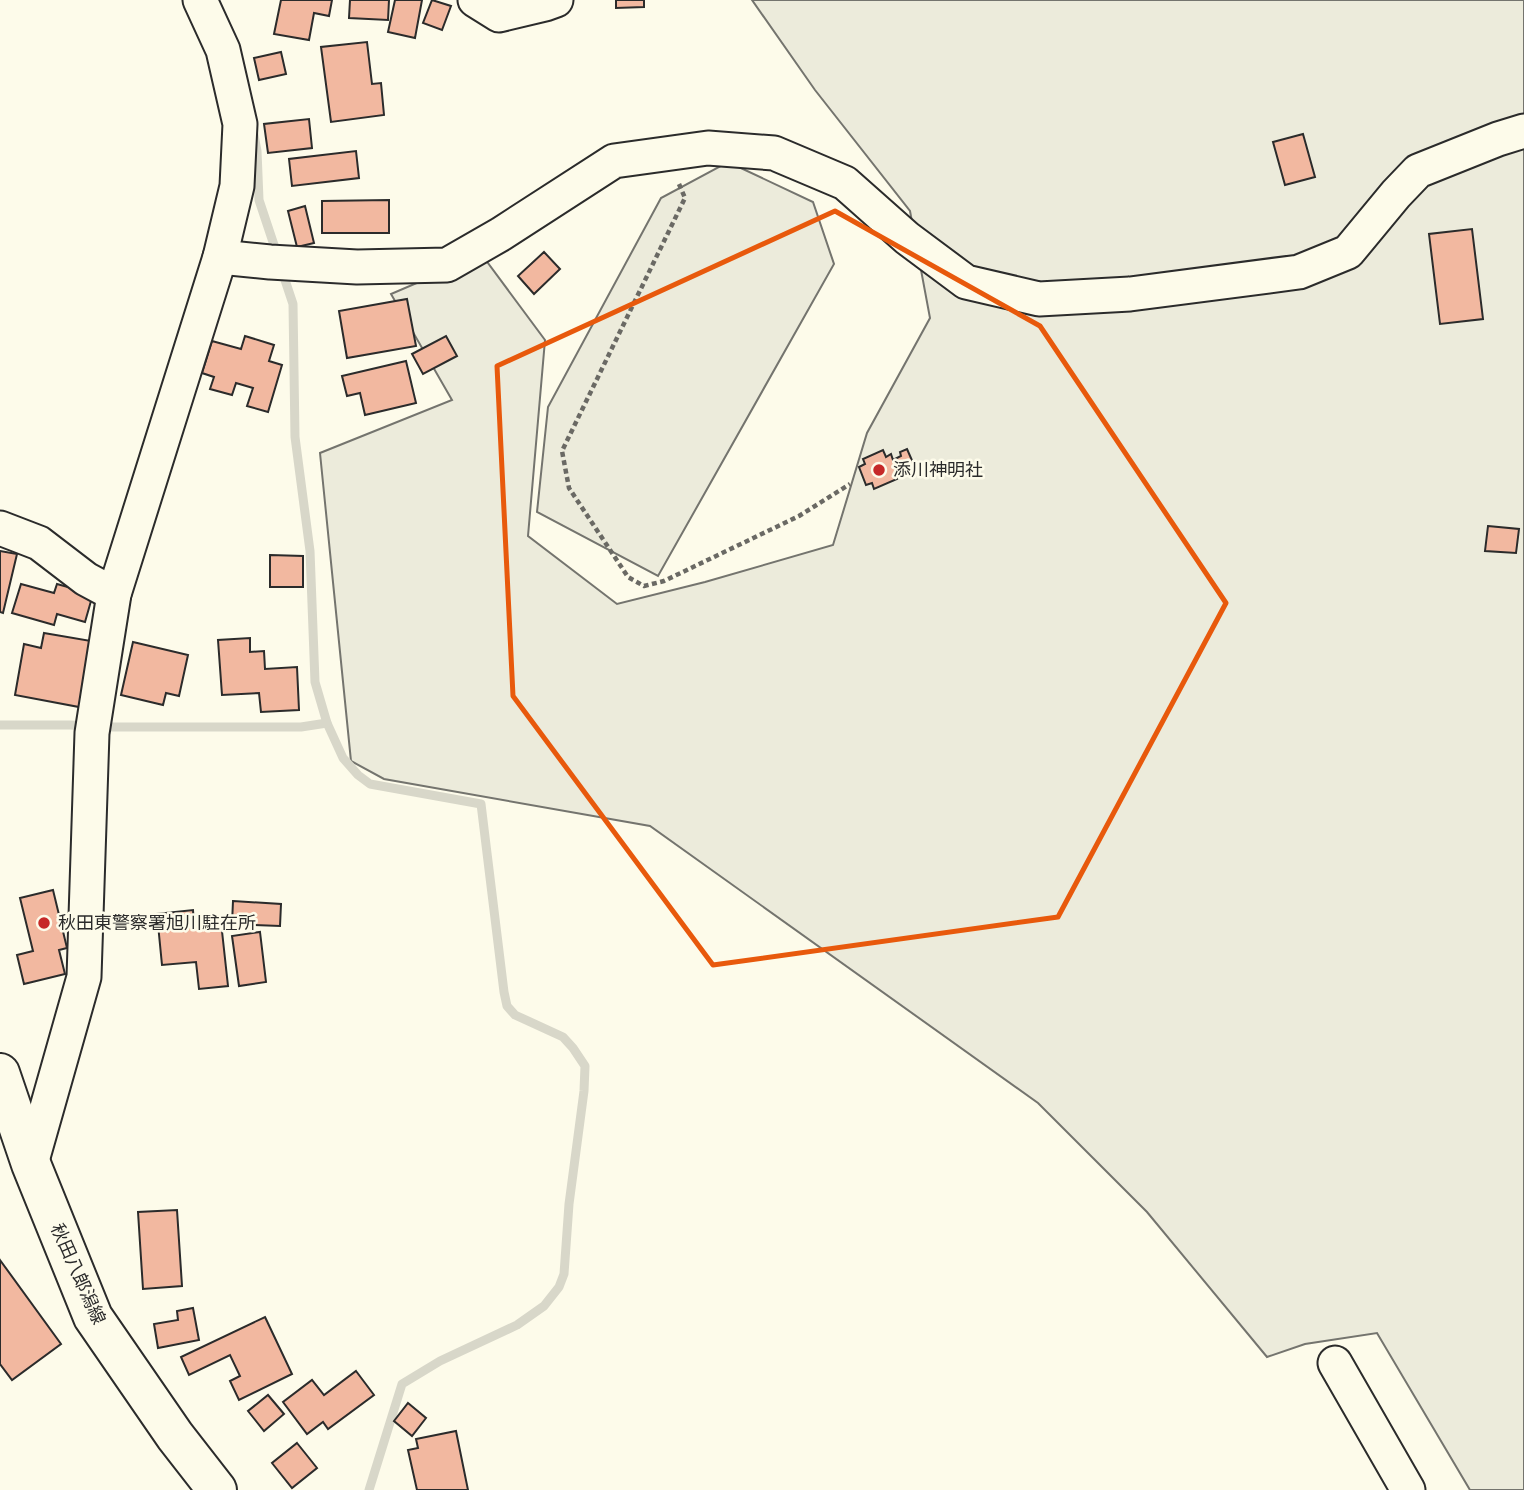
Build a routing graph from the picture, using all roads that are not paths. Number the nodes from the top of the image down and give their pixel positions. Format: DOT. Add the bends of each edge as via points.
graph roads {
  1 [pos="200,0"];
  2 [pos="475,0"];
  3 [pos="556,0"];
  4 [pos="1524,131"];
  5 [pos="220,257"];
  6 [pos="0,528"];
  7 [pos="114,594"];
  8 [pos="0,1073"];
  9 [pos="30,1164"];
  10 [pos="1335,1363"];
  11 [pos="217,1490"];
  12 [pos="1408,1490"];
  1 -- 5 [label="street" via="222,50 240,124 237,186"];
  2 -- 3 [label="street" via="499,15"];
  4 -- 5 [label="street" via="1418,171 1348,252 1299,272 1130,294 1039,299 967,282 907,238 845,183 774,153 708,148 614,161 447,265 357,267"];
  5 -- 7 [label="street"];
  6 -- 7 [label="street" via="39,543"];
  7 -- 9 [label="street" via="94,725 83,977"];
  8 -- 9 [label="main road, 秋田八郎潟線"];
  9 -- 11 [label="main road, 秋田八郎潟線" via="93,1317"];
  10 -- 12 [label="street"];
}
